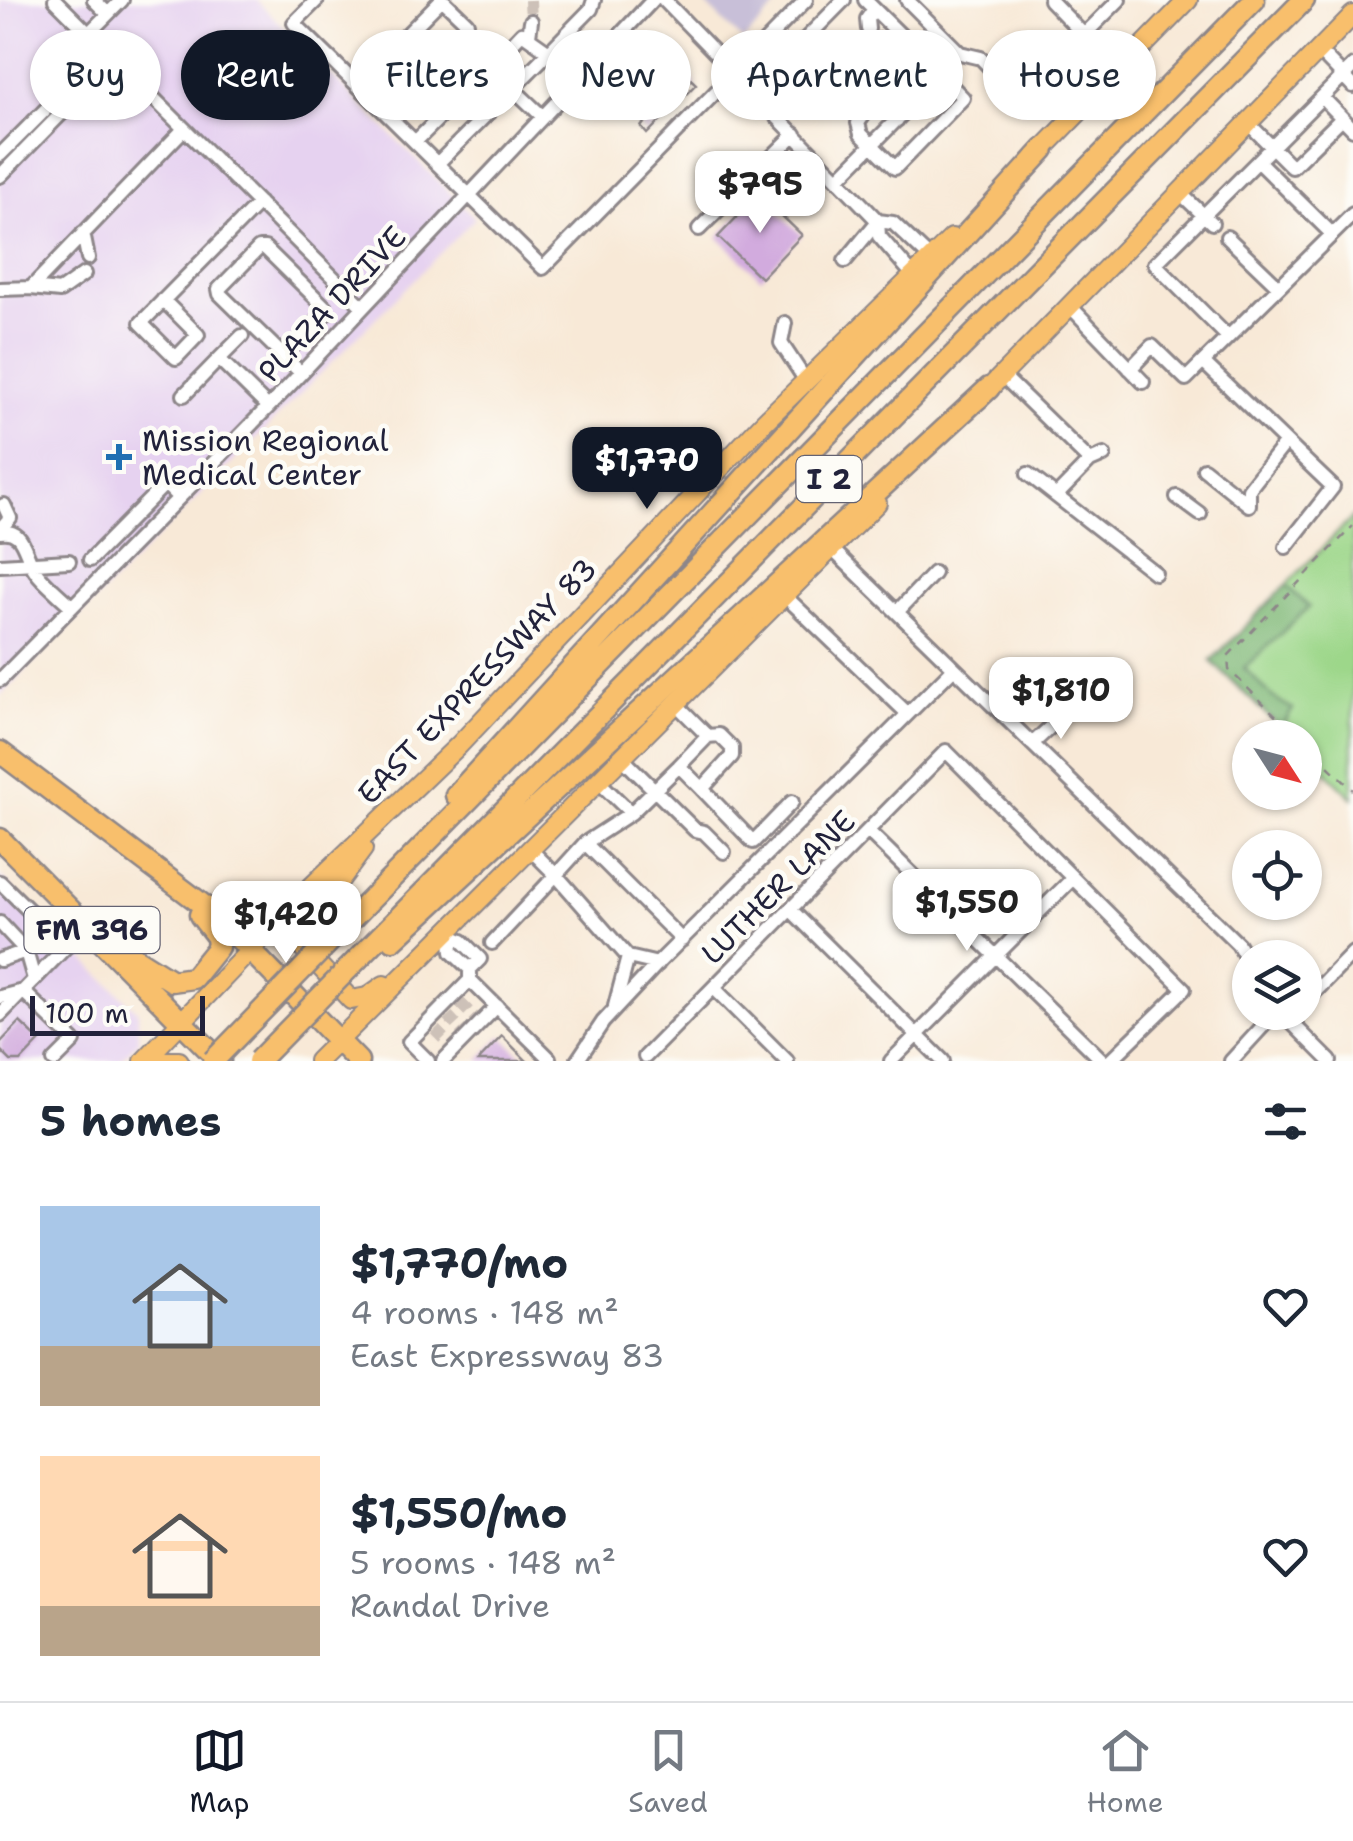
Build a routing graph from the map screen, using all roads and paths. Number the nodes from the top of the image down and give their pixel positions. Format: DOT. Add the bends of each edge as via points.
graph roads {
  1 [pos="55,0"];
  2 [pos="94,0"];
  3 [pos="122,0"];
  4 [pos="317,0"];
  5 [pos="442,0"];
  6 [pos="594,0"];
  7 [pos="653,0"];
  8 [pos="806,0"];
  9 [pos="844,0"];
  10 [pos="907,0"];
  11 [pos="1050,0"];
  12 [pos="1119,0"];
  13 [pos="1188,0"];
  14 [pos="1254,0"];
  15 [pos="1304,0"];
  16 [pos="670,2"];
  17 [pos="870,4"];
  18 [pos="108,14"];
  19 [pos="1353,15"];
  20 [pos="531,21"];
  21 [pos="467,23"];
  22 [pos="868,28"];
  23 [pos="86,30"];
  24 [pos="92,30"];
  25 [pos="412,30"];
  26 [pos="570,30"];
  27 [pos="625,30"];
  28 [pos="777,30"];
  29 [pos="814,30"];
  30 [pos="896,30"];
  31 [pos="1079,30"];
  32 [pos="1089,30"];
  33 [pos="1156,33"];
  34 [pos="525,34"];
  35 [pos="529,36"];
  36 [pos="711,46"];
  37 [pos="545,49"];
  38 [pos="1318,50"];
  39 [pos="545,56"];
  40 [pos="983,61"];
  41 [pos="525,76"];
  42 [pos="1350,76"];
  43 [pos="350,79"];
  44 [pos="711,96"];
  45 [pos="1322,97"];
  46 [pos="525,101"];
  47 [pos="161,106"];
  48 [pos="545,114"];
  49 [pos="542,117"];
  50 [pos="1342,118"];
  51 [pos="41,120"];
  52 [pos="48,120"];
  53 [pos="392,120"];
  54 [pos="437,120"];
  55 [pos="481,120"];
  56 [pos="781,120"];
  57 [pos="863,120"];
  58 [pos="897,120"];
  59 [pos="942,120"];
  60 [pos="1072,120"];
  61 [pos="1247,122"];
  62 [pos="184,129"];
  63 [pos="1353,130"];
  64 [pos="794,134"];
  65 [pos="415,142"];
  66 [pos="872,145"];
  67 [pos="1272,147"];
  68 [pos="1044,149"];
  69 [pos="0,155"];
  70 [pos="1258,161"];
  71 [pos="437,164"];
  72 [pos="1,173"];
  73 [pos="838,179"];
  74 [pos="1179,192"];
  75 [pos="468,196"];
  76 [pos="259,204"];
  77 [pos="1353,214"];
  78 [pos="1208,219"];
  79 [pos="878,221"];
  80 [pos="699,229"];
  81 [pos="84,233"];
  82 [pos="1332,234"];
  83 [pos="1227,237"];
  84 [pos="88,258"];
  85 [pos="930,258"];
  86 [pos="845,261"];
  87 [pos="84,274"];
  88 [pos="0,275"];
  89 [pos="913,275"];
  90 [pos="1279,286"];
  91 [pos="32,288"];
  92 [pos="7,289"];
  93 [pos="163,300"];
  94 [pos="1070,306"];
  95 [pos="363,307"];
  96 [pos="785,323"];
  97 [pos="242,336"];
  98 [pos="1228,337"];
  99 [pos="284,356"];
  100 [pos="219,358"];
  101 [pos="1203,362"];
  102 [pos="1130,369"];
  103 [pos="301,373"];
  104 [pos="806,381"];
  105 [pos="996,381"];
  106 [pos="1144,382"];
  107 [pos="184,395"];
  108 [pos="268,407"];
  109 [pos="1286,442"];
  110 [pos="1104,455"];
  111 [pos="1090,461"];
  112 [pos="1204,469"];
  113 [pos="1028,474"];
  114 [pos="1057,495"];
  115 [pos="1177,496"];
  116 [pos="179,498"];
  117 [pos="4,505"];
  118 [pos="1200,514"];
  119 [pos="1353,526"];
  120 [pos="1,530"];
  121 [pos="1286,548"];
  122 [pos="833,550"];
  123 [pos="81,561"];
  124 [pos="30,563"];
  125 [pos="0,565"];
  126 [pos="934,573"];
  127 [pos="1154,573"];
  128 [pos="103,575"];
  129 [pos="786,597"];
  130 [pos="72,607"];
  131 [pos="896,612"];
  132 [pos="954,668"];
  133 [pos="0,680"];
  134 [pos="1022,681"];
  135 [pos="677,705"];
  136 [pos="907,713"];
  137 [pos="1280,720"];
  138 [pos="708,736"];
  139 [pos="0,738"];
  140 [pos="1032,744"];
  141 [pos="0,752"];
  142 [pos="623,759"];
  143 [pos="1322,760"];
  144 [pos="679,766"];
  145 [pos="34,774"];
  146 [pos="599,782"];
  147 [pos="702,789"];
  148 [pos="654,790"];
  149 [pos="1353,790"];
  150 [pos="792,802"];
  151 [pos="630,813"];
  152 [pos="384,817"];
  153 [pos="868,831"];
  154 [pos="0,840"];
  155 [pos="586,843"];
  156 [pos="530,850"];
  157 [pos="724,852"];
  158 [pos="147,860"];
  159 [pos="556,875"];
  160 [pos="1073,878"];
  161 [pos="0,882"];
  162 [pos="790,910"];
  163 [pos="358,912"];
  164 [pos="0,923"];
  165 [pos="92,930"];
  166 [pos="448,937"];
  167 [pos="682,940"];
  168 [pos="1234,940"];
  169 [pos="492,943"];
  170 [pos="66,947"];
  171 [pos="26,952"];
  172 [pos="249,952"];
  173 [pos="1353,953"];
  174 [pos="425,955"];
  175 [pos="996,956"];
  176 [pos="628,957"];
  177 [pos="0,960"];
  178 [pos="658,964"];
  179 [pos="352,965"];
  180 [pos="470,974"];
  181 [pos="34,980"];
  182 [pos="1322,985"];
  183 [pos="714,988"];
  184 [pos="23,991"];
  185 [pos="0,996"];
  186 [pos="497,1006"];
  187 [pos="614,1011"];
  188 [pos="0,1014"];
  189 [pos="182,1022"];
  190 [pos="1259,1030"];
  191 [pos="1302,1030"];
  192 [pos="916,1035"];
  193 [pos="339,1040"];
  194 [pos="646,1057"];
  195 [pos="54,1061"];
  196 [pos="144,1061"];
  197 [pos="161,1061"];
  198 [pos="179,1061"];
  199 [pos="216,1061"];
  200 [pos="258,1061"];
  201 [pos="318,1061"];
  202 [pos="358,1061"];
  203 [pos="428,1061"];
  204 [pos="442,1061"];
  205 [pos="547,1061"];
  206 [pos="577,1061"];
  207 [pos="787,1061"];
  208 [pos="891,1061"];
  209 [pos="943,1061"];
  210 [pos="1107,1061"];
  211 [pos="1231,1061"];
  212 [pos="1330,1061"];
  1 -- 23 [label="street"];
  2 -- 18 [label="street"];
  3 -- 18 [label="street"];
  4 -- 43 [label="street" via="294,23"];
  5 -- 21 [label="street"];
  5 -- 25 [label="street"];
  6 -- 26 [label="street"];
  7 -- 27 [label="street, PLAZA DRIVE"];
  8 -- 28 [label="street"];
  9 -- 29 [label="street"];
  10 -- 40 [label="street" via="960,52"];
  11 -- 31 [label="street"];
  12 -- 32 [label="street"];
  13 -- 33 [label="main road, EAST EXPRESSWAY 83"];
  14 -- 163 [label="highway, I 2"];
  15 -- 179 [label="highway, I 2"];
  16 -- 36 [label="street"];
  17 -- 22 [label="street"];
  17 -- 30 [label="street"];
  18 -- 24 [label="street"];
  19 -- 38 [label="main road"];
  20 -- 35 [label="street"];
  34 -- 35 [label="street"];
  35 -- 37 [label="street"];
  38 -- 42 [label="street"];
  38 -- 61 [label="main road"];
  39 -- 41 [label="street"];
  42 -- 45 [label="street"];
  44 -- 75 [label="street" via="543,268"];
  45 -- 50 [label="street"];
  45 -- 67 [label="street"];
  46 -- 49 [label="street"];
  47 -- 62 [label="street"];
  48 -- 49 [label="street, PLAZA DRIVE"];
  49 -- 75 [label="street, PLAZA DRIVE"];
  50 -- 63 [label="street"];
  50 -- 67 [label="street" via="1292,168"];
  51 -- 69 [label="street"];
  52 -- 72 [label="street"];
  53 -- 65 [label="street"];
  54 -- 65 [label="street"];
  55 -- 71 [label="street"];
  56 -- 64 [label="street"];
  57 -- 66 [label="street" via="858,129"];
  58 -- 66 [label="street"];
  59 -- 66 [label="street" via="895,168"];
  60 -- 68 [label="main road, EAST EXPRESSWAY 83"];
  61 -- 67 [label="street"];
  61 -- 74 [label="main road"];
  62 -- 76 [label="street"];
  62 -- 81 [label="street"];
  64 -- 73 [label="street"];
  64 -- 80 [label="street"];
  65 -- 71 [label="street"];
  66 -- 73 [label="street"];
  67 -- 70 [label="street"];
  68 -- 85 [label="main road, EAST EXPRESSWAY 83"];
  68 -- 163 [label="highway" via="687,537"];
  70 -- 78 [label="street"];
  70 -- 82 [label="street"];
  71 -- 75 [label="street"];
  73 -- 79 [label="street"];
  74 -- 78 [label="street"];
  74 -- 94 [label="main road"];
  75 -- 95 [label="street, PLAZA DRIVE"];
  76 -- 93 [label="street"];
  76 -- 95 [label="street"];
  77 -- 82 [label="street"];
  78 -- 98 [label="street" via="1155,264"];
  79 -- 85 [label="street" via="893,223"];
  79 -- 86 [label="street"];
  79 -- 89 [label="street" via="879,236"];
  81 -- 84 [label="street"];
  81 -- 91 [label="street"];
  82 -- 90 [label="street"];
  83 -- 90 [label="street"];
  85 -- 89 [label="main road, EAST EXPRESSWAY 83"];
  87 -- 91 [label="street" via="60,291"];
  88 -- 92 [label="street"];
  89 -- 104 [label="main road, EAST EXPRESSWAY 83"];
  90 -- 98 [label="street"];
  91 -- 92 [label="street"];
  93 -- 93 [label="street" via="141,323 176,358 198,335"];
  94 -- 102 [label="street"];
  94 -- 105 [label="main road"];
  95 -- 103 [label="street, PLAZA DRIVE"];
  96 -- 104 [label="street" via="781,343"];
  97 -- 100 [label="street"];
  98 -- 101 [label="street"];
  99 -- 99 [label="street" via="219,290 259,248 325,307"];
  99 -- 103 [label="street"];
  100 -- 107 [label="street"];
  100 -- 108 [label="street"];
  101 -- 102 [label="street" via="1186,379 1152,346"];
  101 -- 109 [label="street"];
  102 -- 106 [label="street"];
  103 -- 108 [label="street, PLAZA DRIVE"];
  104 -- 152 [label="main road, EAST EXPRESSWAY 83"];
  105 -- 111 [label="street"];
  105 -- 122 [label="main road"];
  105 -- 179 [label="highway" via="389,944"];
  108 -- 116 [label="street, PLAZA DRIVE"];
  109 -- 112 [label="street" via="1249,489 1249,505"];
  109 -- 121 [label="street" via="1333,487"];
  110 -- 111 [label="street"];
  111 -- 114 [label="street"];
  113 -- 114 [label="street"];
  114 -- 127 [label="street"];
  115 -- 118 [label="street"];
  116 -- 123 [label="street" via="165,484"];
  116 -- 128 [label="street, PLAZA DRIVE"];
  117 -- 120 [label="street" via="10,518"];
  119 -- 137 [label="path" via="1228,656 1229,670"];
  120 -- 124 [label="street" via="29,549"];
  122 -- 129 [label="main road"];
  122 -- 131 [label="street"];
  123 -- 124 [label="street"];
  123 -- 128 [label="street"];
  124 -- 125 [label="street"];
  124 -- 130 [label="street"];
  126 -- 131 [label="street"];
  128 -- 130 [label="street, PLAZA DRIVE"];
  129 -- 135 [label="main road"];
  129 -- 136 [label="street"];
  130 -- 133 [label="street, PLAZA DRIVE"];
  131 -- 132 [label="street"];
  132 -- 136 [label="street"];
  132 -- 140 [label="street"];
  134 -- 140 [label="street" via="1060,718"];
  135 -- 138 [label="street"];
  135 -- 142 [label="main road"];
  136 -- 167 [label="street"];
  138 -- 144 [label="street"];
  138 -- 147 [label="street" via="719,735 732,756"];
  139 -- 145 [label="highway"];
  140 -- 168 [label="street"];
  141 -- 145 [label="highway, FM 396"];
  142 -- 146 [label="main road"];
  142 -- 148 [label="street"];
  143 -- 149 [label="path"];
  144 -- 147 [label="street"];
  144 -- 148 [label="street"];
  145 -- 158 [label="highway, FM 396"];
  146 -- 151 [label="street"];
  146 -- 156 [label="main road"];
  147 -- 150 [label="street" via="753,842"];
  148 -- 151 [label="street"];
  148 -- 157 [label="street"];
  151 -- 155 [label="street"];
  152 -- 172 [label="main road, EAST EXPRESSWAY 83"];
  152 -- 174 [label="main road" via="307,925 301,946 351,1000 368,997"];
  153 -- 160 [label="street, LUTHER LANE" via="946,752"];
  153 -- 162 [label="street, LUTHER LANE"];
  153 -- 175 [label="street"];
  154 -- 165 [label="highway, FM 396"];
  155 -- 159 [label="street"];
  155 -- 167 [label="street"];
  156 -- 159 [label="street"];
  156 -- 166 [label="main road"];
  158 -- 165 [label="highway" via="210,925 218,947 210,963 193,978 172,981"];
  158 -- 172 [label="highway, FM 396" via="215,914"];
  159 -- 169 [label="street"];
  159 -- 176 [label="street"];
  160 -- 175 [label="street"];
  160 -- 210 [label="street" via="1184,988"];
  161 -- 170 [label="street"];
  162 -- 183 [label="street, LUTHER LANE"];
  162 -- 192 [label="street"];
  163 -- 199 [label="highway, I 2, bridge"];
  164 -- 171 [label="street"];
  165 -- 170 [label="street"];
  165 -- 189 [label="highway, FM 396"];
  166 -- 174 [label="main road"];
  166 -- 180 [label="street"];
  167 -- 178 [label="street"];
  170 -- 181 [label="street"];
  171 -- 177 [label="street"];
  171 -- 181 [label="street"];
  172 -- 189 [label="main road, EAST EXPRESSWAY 83"];
  172 -- 193 [label="highway, FM 396"];
  173 -- 182 [label="street"];
  174 -- 193 [label="main road"];
  175 -- 192 [label="street"];
  175 -- 210 [label="street"];
  176 -- 178 [label="street"];
  176 -- 187 [label="street"];
  178 -- 187 [label="street"];
  179 -- 200 [label="highway, I 2, bridge"];
  180 -- 186 [label="street"];
  180 -- 203 [label="street" via="457,1000 408,1042"];
  181 -- 184 [label="street"];
  183 -- 194 [label="street, LUTHER LANE"];
  183 -- 207 [label="street"];
  184 -- 185 [label="street"];
  184 -- 188 [label="street"];
  184 -- 195 [label="street" via="74,1041"];
  186 -- 204 [label="street"];
  186 -- 205 [label="street"];
  187 -- 206 [label="street"];
  189 -- 196 [label="main road, EAST EXPRESSWAY 83"];
  189 -- 199 [label="highway, FM 396"];
  190 -- 211 [label="street"];
  191 -- 212 [label="street"];
  192 -- 208 [label="street"];
  192 -- 209 [label="street"];
  193 -- 201 [label="main road"];
  193 -- 202 [label="highway, FM 396"];
  197 -- 198 [label="main road"];
}
